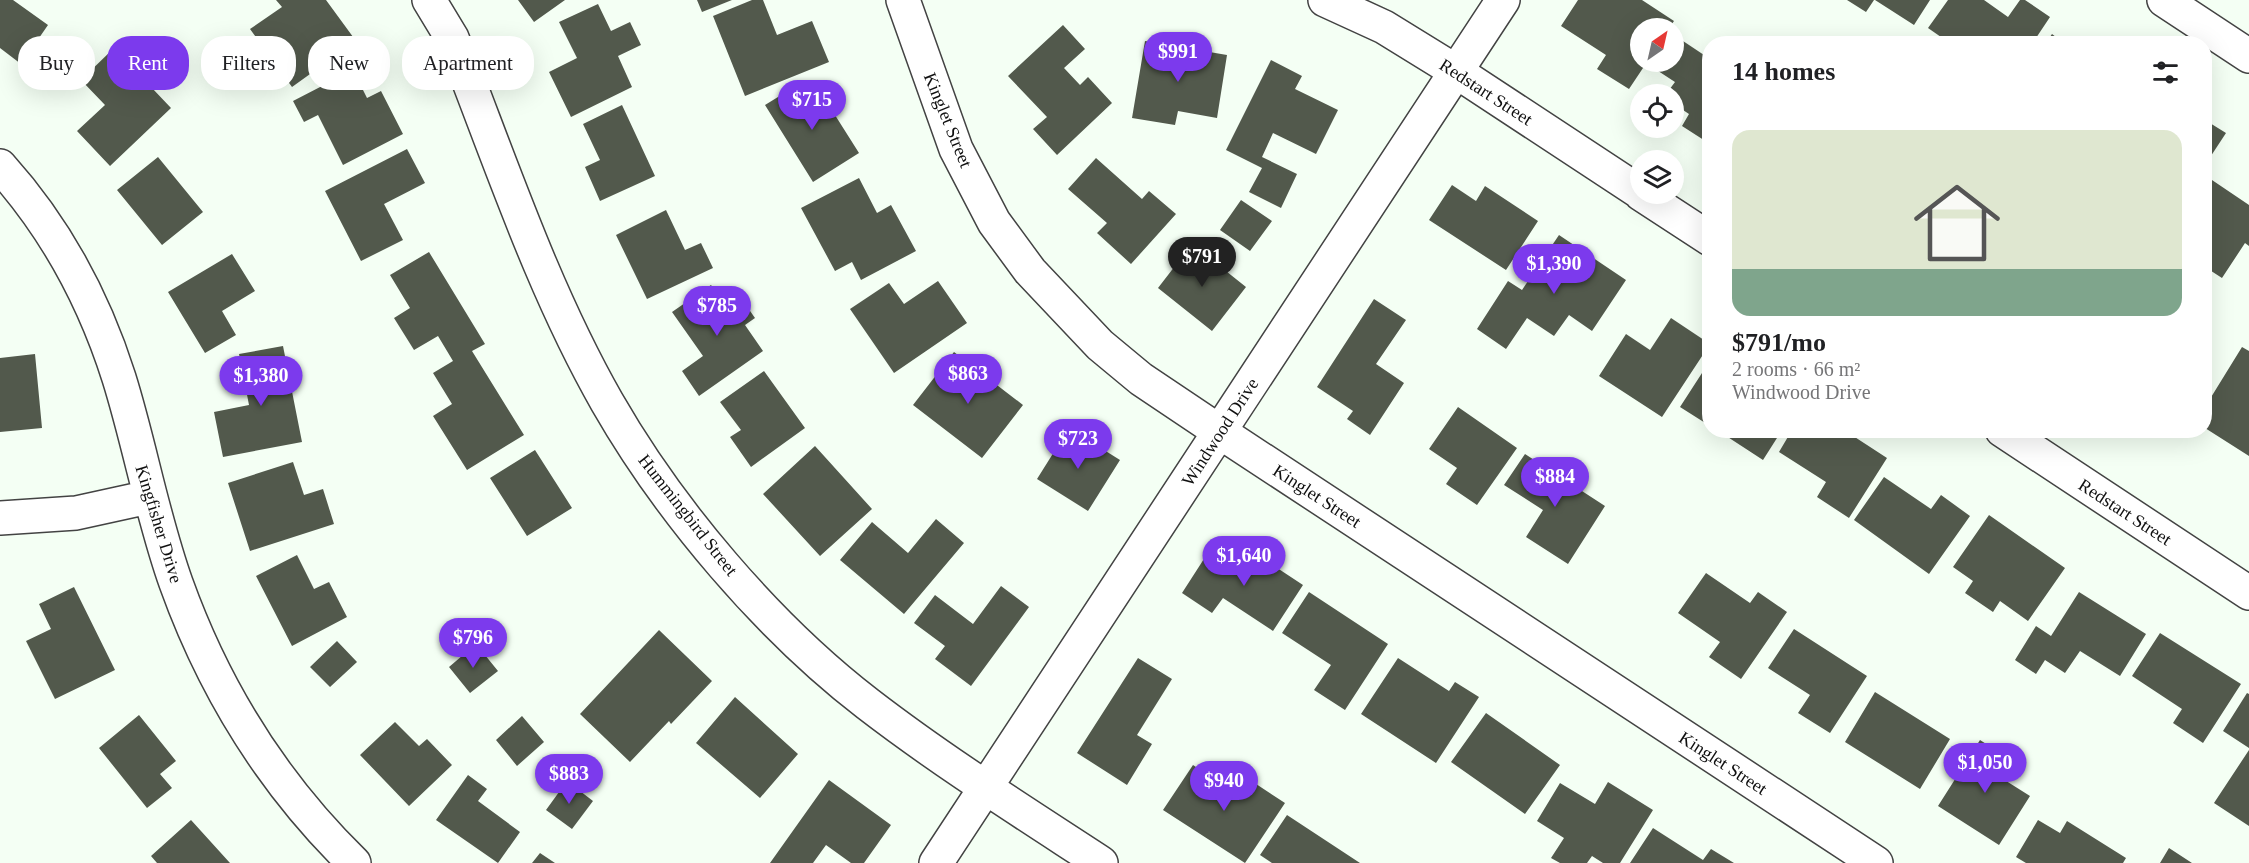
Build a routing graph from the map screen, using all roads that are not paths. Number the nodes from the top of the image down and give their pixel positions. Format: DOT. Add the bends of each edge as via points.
graph roads {
  1 [pos="429,0"];
  2 [pos="1325,0"];
  3 [pos="1503,0"];
  4 [pos="2164,0"];
  5 [pos="913,3"];
  6 [pos="2249,56"];
  7 [pos="1457,72"];
  8 [pos="0,166"];
  9 [pos="1630,186"];
  10 [pos="1658,204"];
  11 [pos="1702,234"];
  12 [pos="1220,432"];
  13 [pos="2014,438"];
  14 [pos="149,497"];
  15 [pos="0,518"];
  16 [pos="2249,593"];
  17 [pos="986,787"];
  18 [pos="354,863"];
  19 [pos="936,863"];
  20 [pos="1101,863"];
  21 [pos="1876,863"];
  1 -- 17 [label="street, Hummingbird Street" via="452,38 561,311 607,401 654,477 701,538 807,651 867,704"];
  2 -- 7 [label="street, Redstart Street" via="1384,27"];
  3 -- 7 [label="street, Windwood Drive"];
  4 -- 6 [label="street"];
  5 -- 12 [label="street, Kinglet Street" via="956,149 994,222 1030,271 1100,345 1141,379"];
  7 -- 9 [label="street, Redstart Street"];
  7 -- 12 [label="street, Windwood Drive"];
  8 -- 14 [label="street, Kingfisher Drive" via="46,224 74,269 98,320 119,378"];
  10 -- 11 [label="street, Redstart Street"];
  12 -- 17 [label="street, Windwood Drive"];
  12 -- 21 [label="street, Kinglet Street"];
  13 -- 16 [label="street, Redstart Street"];
  14 -- 15 [label="street" via="76,513"];
  14 -- 18 [label="street, Kingfisher Drive" via="175,582 195,631 242,724 269,766"];
  17 -- 19 [label="street, Windwood Drive"];
  17 -- 20 [label="street, Hummingbird Street"];
}
